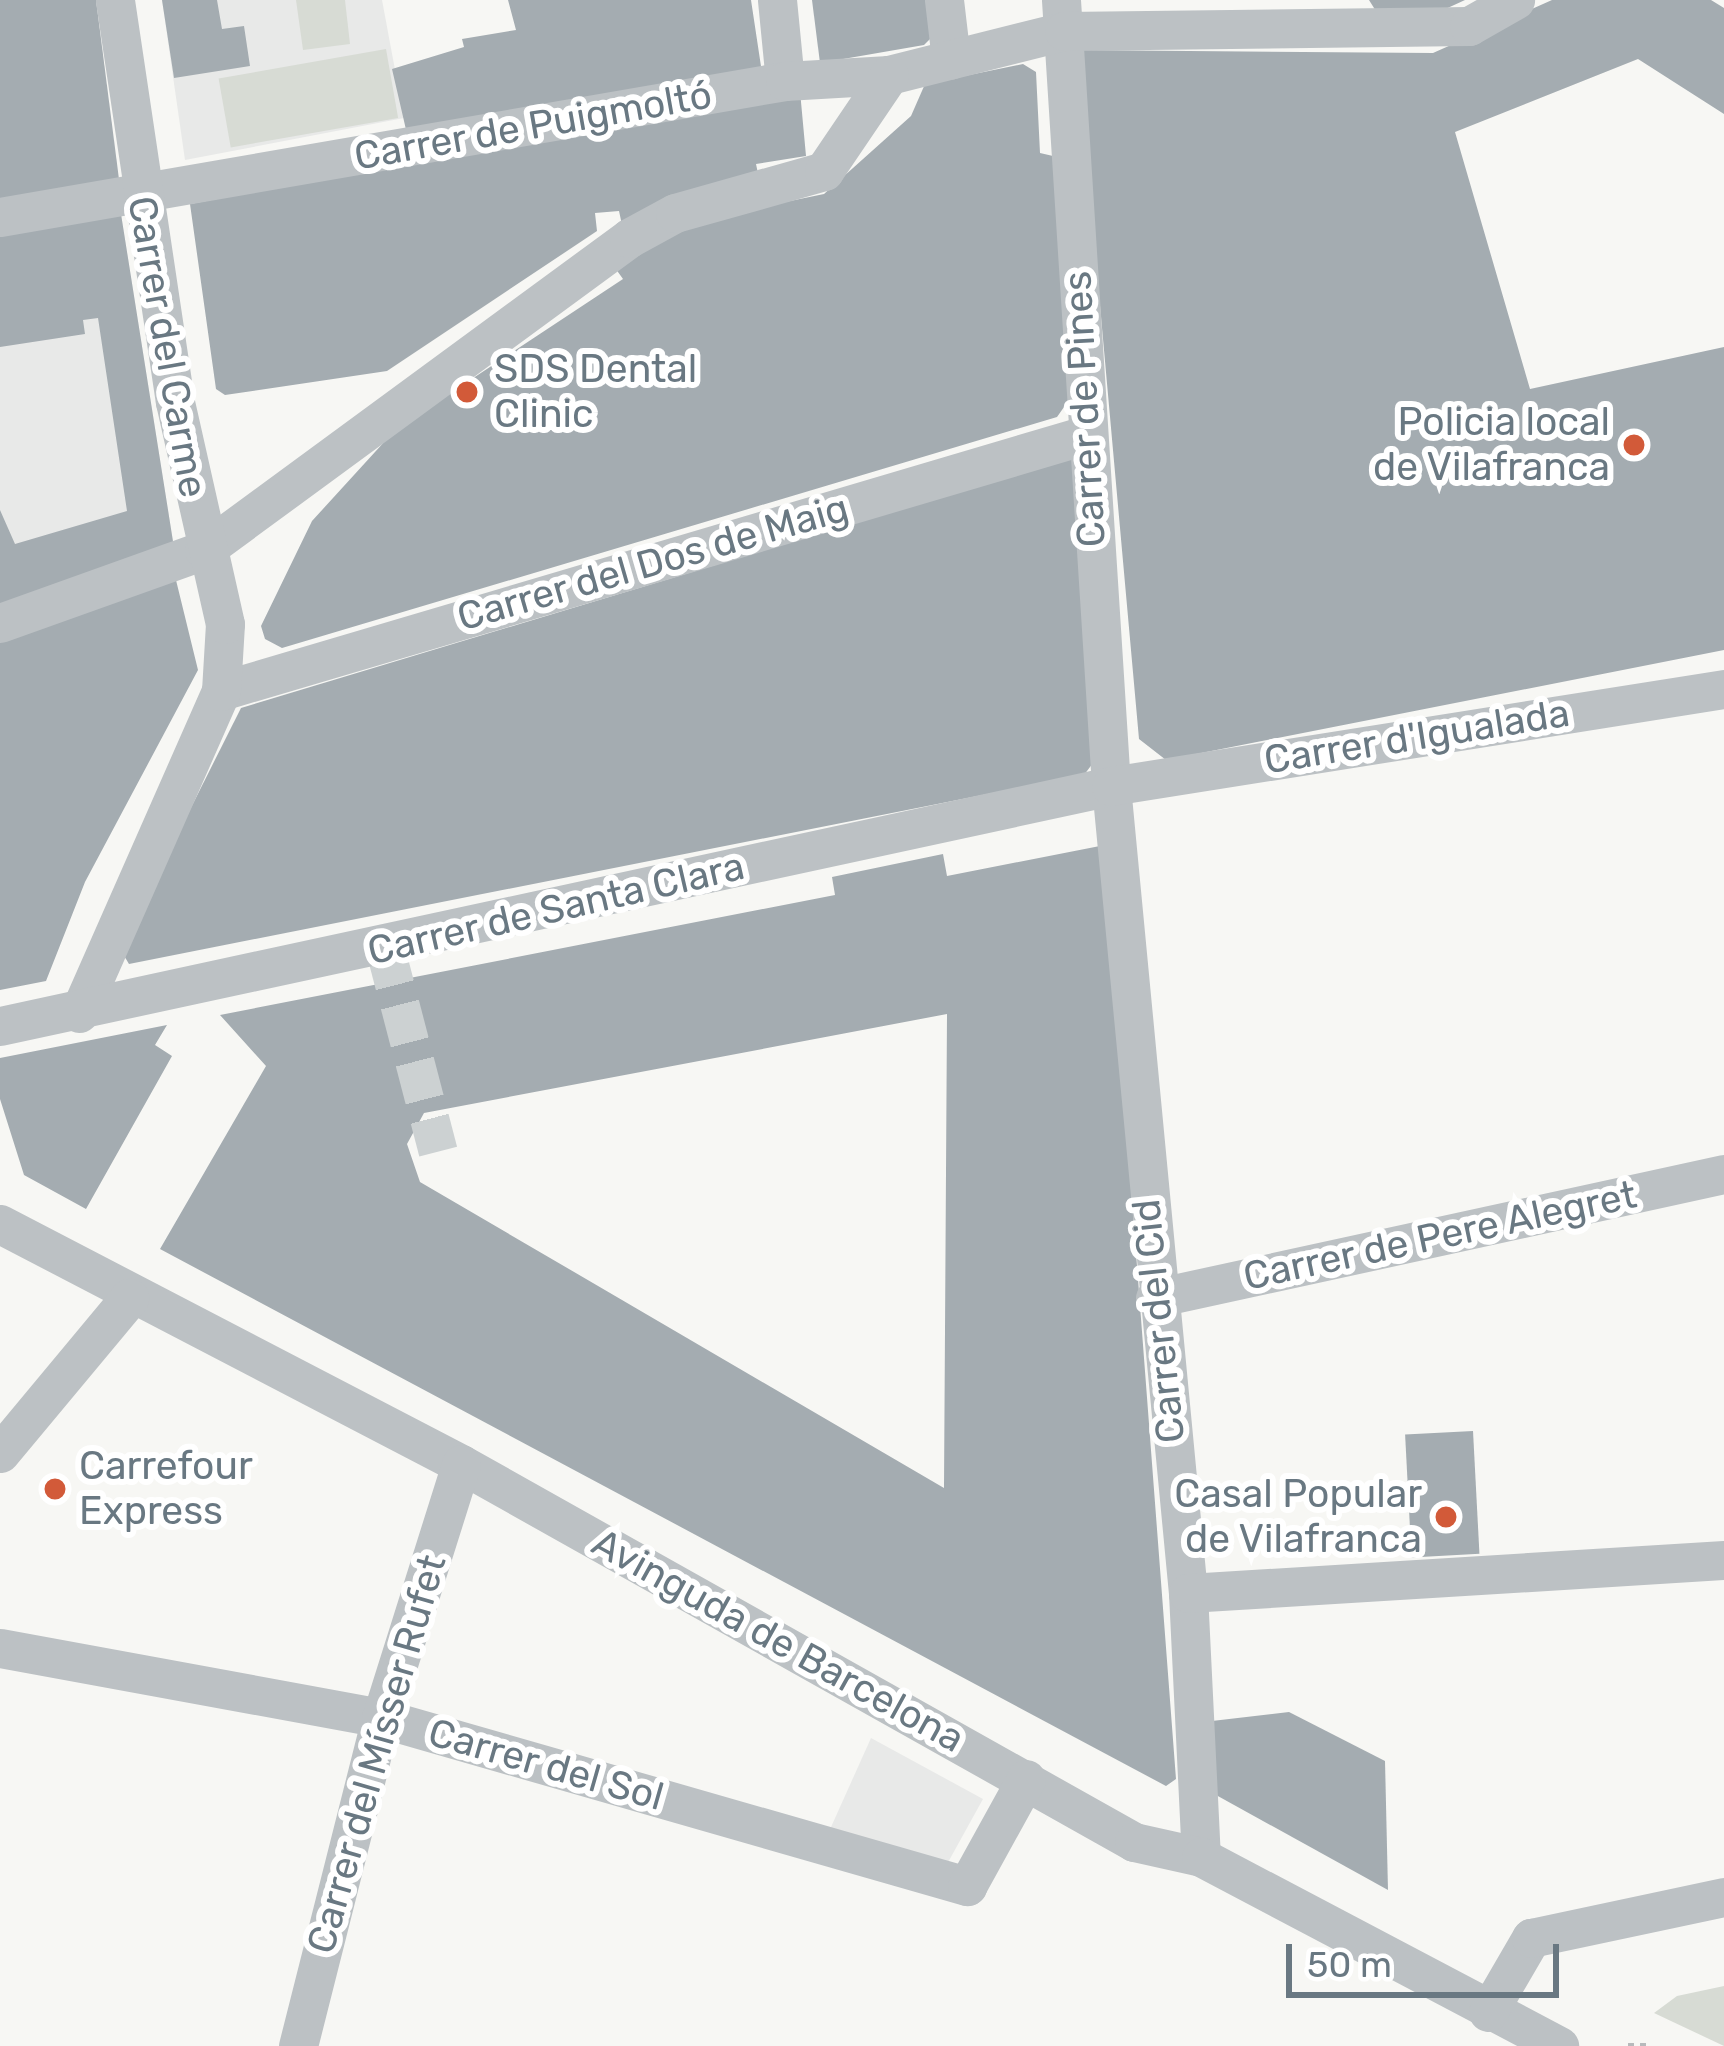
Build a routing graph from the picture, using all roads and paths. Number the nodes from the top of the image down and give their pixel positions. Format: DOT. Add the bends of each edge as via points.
graph roads {
  1 [pos="777,0"];
  2 [pos="944,0"];
  3 [pos="1515,0"];
  4 [pos="115,4"];
  5 [pos="1360,14"];
  6 [pos="1063,16"];
  7 [pos="951,60"];
  8 [pos="890,75"];
  9 [pos="785,80"];
  10 [pos="140,198"];
  11 [pos="0,217"];
  12 [pos="1085,435"];
  13 [pos="204,550"];
  14 [pos="0,623"];
  15 [pos="1724,689"];
  16 [pos="221,691"];
  17 [pos="1111,786"];
  18 [pos="79,1013"];
  19 [pos="0,1026"];
  20 [pos="1724,1174"];
  21 [pos="0,1224"];
  22 [pos="130,1298"];
  23 [pos="1155,1298"];
  24 [pos="0,1453"];
  25 [pos="461,1463"];
  26 [pos="1724,1560"];
  27 [pos="1188,1594"];
  28 [pos="0,1648"];
  29 [pos="381,1718"];
  30 [pos="1026,1779"];
  31 [pos="1201,1857"];
  32 [pos="1724,1898"];
  33 [pos="1488,2012"];
  34 [pos="298,2046"];
  35 [pos="1558,2046"];
  36 [pos="1628,2046"];
  37 [pos="1648,2046"];
  1 -- 9 [label="street"];
  2 -- 7 [label="street"];
  3 -- 5 [label="street, Carrer de Puigmoltó" via="1469,26"];
  4 -- 10 [label="street, Carrer del Carme"];
  5 -- 6 [label="street, Carrer de Puigmoltó"];
  6 -- 7 [label="street, Carrer de Puigmoltó"];
  6 -- 12 [label="street, Carrer de Pines"];
  7 -- 8 [label="street, Carrer de Puigmoltó"];
  8 -- 9 [label="street, Carrer de Puigmoltó"];
  8 -- 13 [label="street" via="824,171 675,213 629,238"];
  9 -- 10 [label="street, Carrer de Puigmoltó"];
  10 -- 11 [label="street, Carrer de Puigmoltó"];
  10 -- 13 [label="street, Carrer del Carme"];
  12 -- 16 [label="street, Carrer del Dos de Maig"];
  12 -- 17 [label="street, Carrer de Pines"];
  13 -- 14 [label="street"];
  13 -- 16 [label="street, Carrer del Carme" via="225,624"];
  15 -- 17 [label="street, Carrer d'Igualada"];
  16 -- 18 [label="street"];
  17 -- 18 [label="street, Carrer de Santa Clara"];
  17 -- 23 [label="street, Carrer del Cid"];
  18 -- 19 [label="street, Carrer de Santa Clara"];
  20 -- 23 [label="street, Carrer de Pere Alegret"];
  21 -- 22 [label="street, Avinguda de Barcelona"];
  22 -- 24 [label="street"];
  22 -- 25 [label="street, Avinguda de Barcelona"];
  23 -- 27 [label="street, Carrer del Cid"];
  25 -- 29 [label="street, Carrer del Mísser Rufet"];
  25 -- 30 [label="street, Avinguda de Barcelona"];
  26 -- 27 [label="street"];
  27 -- 31 [label="street, Carrer del Cid"];
  28 -- 29 [label="street, Carrer del Sol"];
  29 -- 30 [label="street, Carrer del Sol" via="967,1886"];
  29 -- 34 [label="street, Carrer del Mísser Rufet"];
  30 -- 31 [label="street, Avinguda de Barcelona" via="1134,1842"];
  31 -- 33 [label="street, Avinguda de Barcelona"];
  32 -- 33 [label="street" via="1531,1938"];
  33 -- 35 [label="street, Avinguda de Barcelona"];
  36 -- 37 [label="path"];
}
